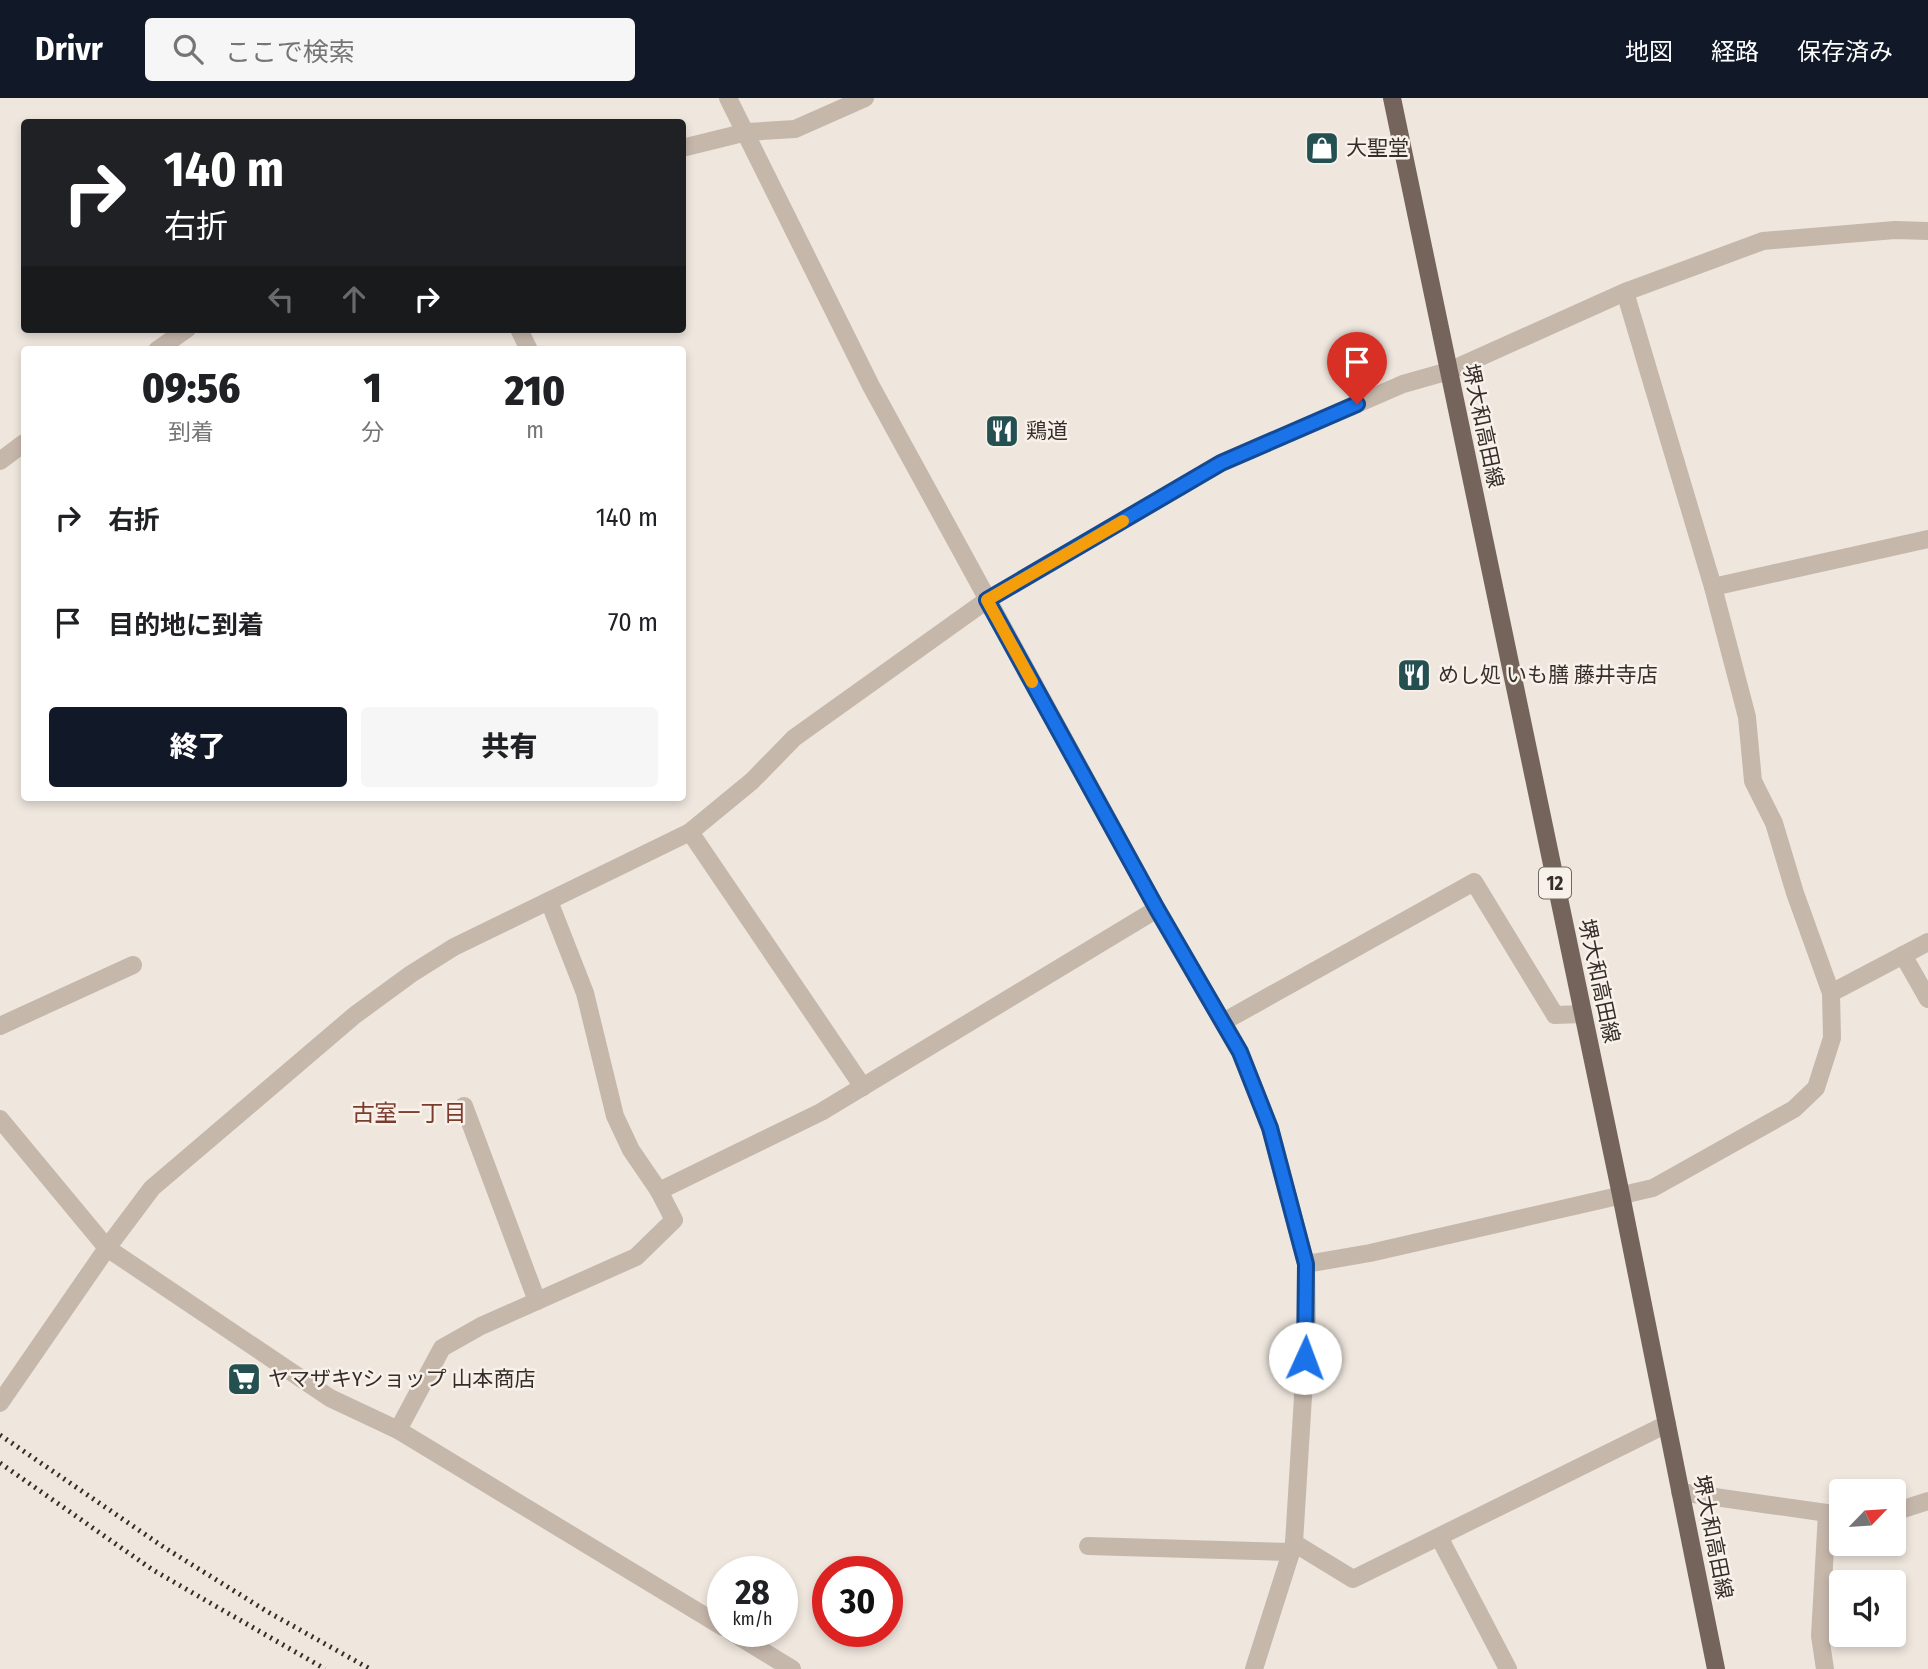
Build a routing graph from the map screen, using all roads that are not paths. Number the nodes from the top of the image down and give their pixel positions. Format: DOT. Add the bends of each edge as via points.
graph roads {
  1 [pos="728,98"];
  2 [pos="865,98"];
  3 [pos="1392,98"];
  4 [pos="747,132"];
  5 [pos="686,147"];
  6 [pos="1928,231"];
  7 [pos="1625,292"];
  8 [pos="1449,371"];
  9 [pos="21,445"];
  10 [pos="0,461"];
  11 [pos="1928,539"];
  12 [pos="1713,587"];
  13 [pos="987,600"];
  14 [pos="690,832"];
  15 [pos="549,901"];
  16 [pos="1157,909"];
  17 [pos="1928,942"];
  18 [pos="1903,955"];
  19 [pos="133,965"];
  20 [pos="1831,993"];
  21 [pos="1928,999"];
  22 [pos="1583,1014"];
  23 [pos="1223,1022"];
  24 [pos="0,1026"];
  25 [pos="863,1087"];
  26 [pos="464,1106"];
  27 [pos="0,1119"];
  28 [pos="659,1191"];
  29 [pos="1621,1195"];
  30 [pos="107,1248"];
  31 [pos="1306,1264"];
  32 [pos="537,1301"];
  33 [pos="0,1403"];
  34 [pos="1667,1424"];
  35 [pos="398,1430"];
  36 [pos="1680,1492"];
  37 [pos="1928,1502"];
  38 [pos="1906,1508"];
  39 [pos="1829,1513"];
  40 [pos="1439,1537"];
  41 [pos="1088,1546"];
  42 [pos="1293,1547"];
  43 [pos="1829,1556"];
  44 [pos="707,1617"];
  45 [pos="756,1647"];
  46 [pos="792,1669"];
  47 [pos="1254,1669"];
  48 [pos="1508,1669"];
  49 [pos="1716,1669"];
  50 [pos="1825,1669"];
  1 -- 4 [label="street"];
  2 -- 4 [label="street" via="795,129"];
  3 -- 8 [label="main road, 堺大和高田線 / 12"];
  4 -- 5 [label="street"];
  4 -- 13 [label="street" via="871,386"];
  6 -- 7 [label="street" via="1763,242"];
  7 -- 8 [label="street"];
  7 -- 12 [label="street"];
  8 -- 13 [label="street" via="1403,384 1221,463"];
  8 -- 22 [label="main road, 堺大和高田線 / 12"];
  9 -- 10 [label="street"];
  11 -- 12 [label="street"];
  12 -- 20 [label="street" via="1746,717 1753,781 1774,823"];
  13 -- 14 [label="street" via="794,738 752,781"];
  13 -- 16 [label="street"];
  14 -- 15 [label="street"];
  14 -- 25 [label="street"];
  15 -- 28 [label="street" via="584,993 615,1116"];
  15 -- 30 [label="street" via="454,947 355,1015 152,1188"];
  16 -- 23 [label="street"];
  16 -- 25 [label="street"];
  17 -- 18 [label="street"];
  18 -- 20 [label="street"];
  18 -- 21 [label="street"];
  19 -- 24 [label="street"];
  20 -- 29 [label="street" via="1828,1051 1816,1088 1794,1110 1653,1188"];
  22 -- 23 [label="street" via="1555,1016 1474,882"];
  22 -- 29 [label="main road, 堺大和高田線 / 12"];
  23 -- 31 [label="street" via="1270,1128"];
  25 -- 28 [label="street"];
  26 -- 32 [label="street"];
  27 -- 30 [label="street"];
  28 -- 32 [label="street" via="674,1220 636,1257"];
  29 -- 31 [label="street"];
  29 -- 34 [label="main road, 堺大和高田線 / 12"];
  30 -- 33 [label="street"];
  30 -- 35 [label="street" via="330,1398"];
  31 -- 42 [label="street" via="1307,1332"];
  32 -- 35 [label="street" via="442,1348"];
  34 -- 36 [label="main road, 堺大和高田線 / 12"];
  34 -- 40 [label="street"];
  35 -- 44 [label="street"];
  36 -- 39 [label="street"];
  36 -- 49 [label="main road, 堺大和高田線 / 12"];
  37 -- 38 [label="street"];
  40 -- 42 [label="street" via="1353,1579"];
  40 -- 48 [label="street"];
  41 -- 42 [label="street"];
  42 -- 47 [label="street"];
  43 -- 50 [label="street" via="1820,1636"];
  45 -- 46 [label="street"];
}
